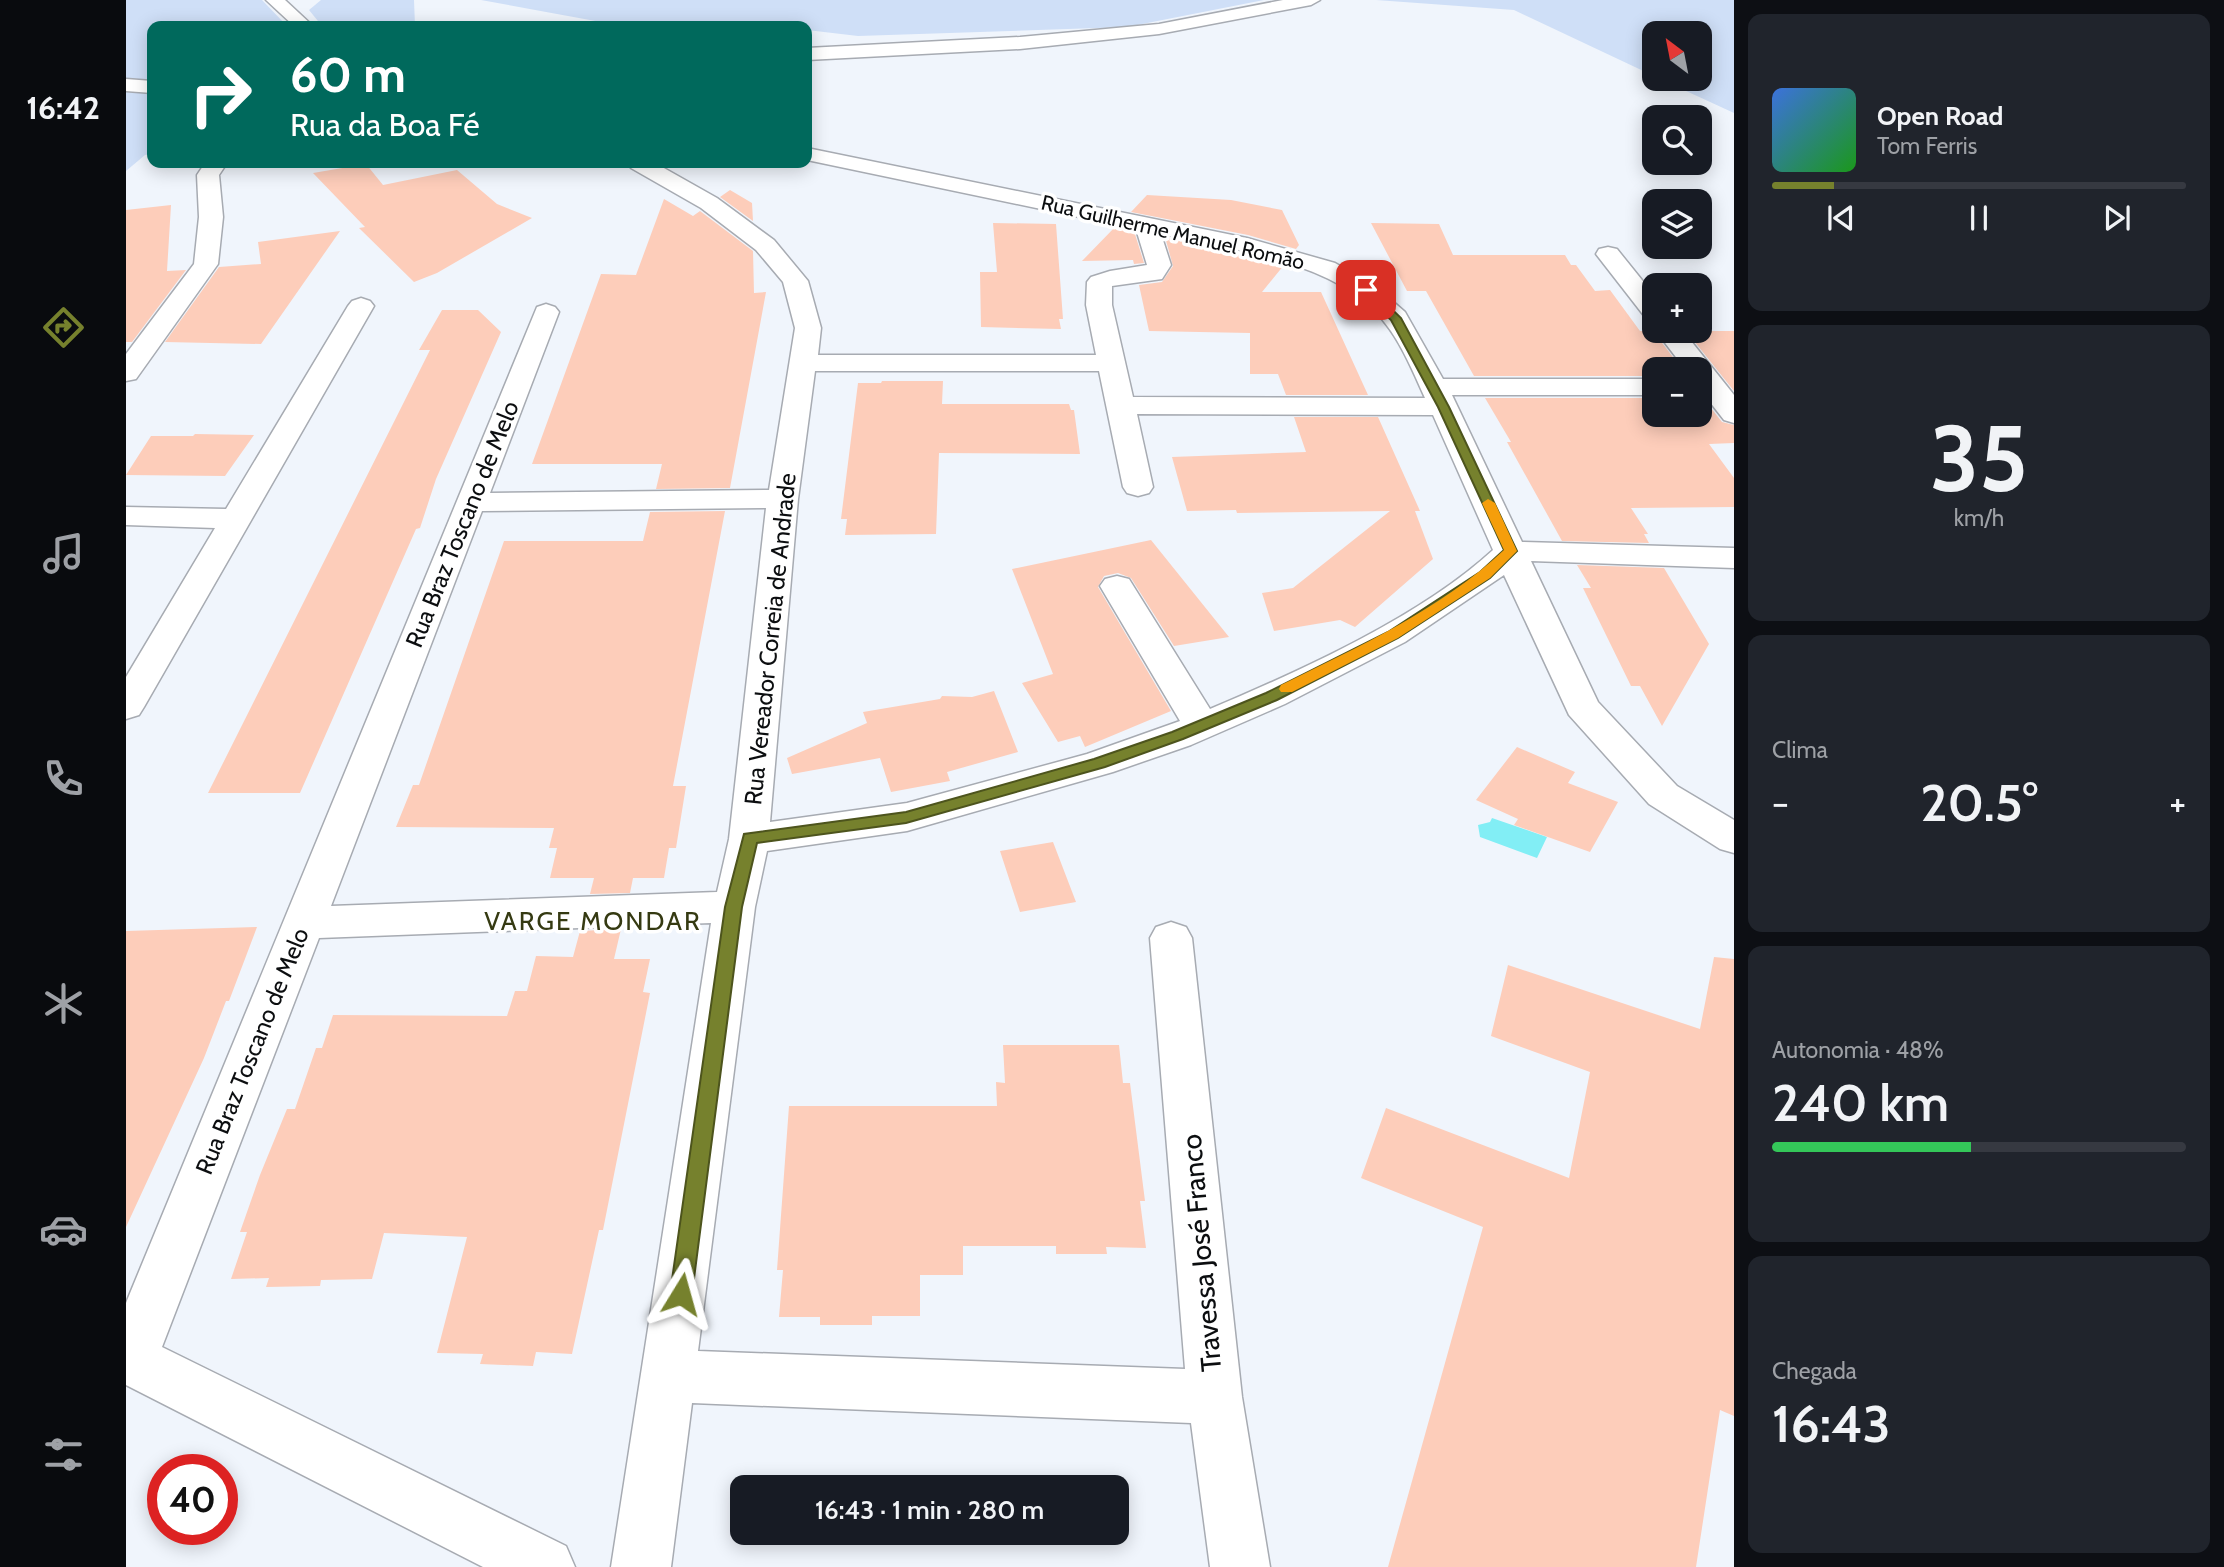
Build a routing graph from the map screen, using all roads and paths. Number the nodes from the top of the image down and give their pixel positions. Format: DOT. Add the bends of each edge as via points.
graph roads {
  1 [pos="275,0"];
  2 [pos="308,0"];
  3 [pos="1311,0"];
  4 [pos="290,13"];
  5 [pos="299,21"];
  6 [pos="812,54"];
  7 [pos="126,85"];
  8 [pos="147,87"];
  9 [pos="812,155"];
  10 [pos="213,168"];
  11 [pos="648,168"];
  12 [pos="1146,224"];
  13 [pos="1608,254"];
  14 [pos="1642,297"];
  15 [pos="361,306"];
  16 [pos="546,312"];
  17 [pos="803,363"];
  18 [pos="1111,363"];
  19 [pos="126,373"];
  20 [pos="1642,388"];
  21 [pos="1712,392"];
  22 [pos="1439,397"];
  23 [pos="1121,405"];
  24 [pos="1734,414"];
  25 [pos="1138,487"];
  26 [pos="783,499"];
  27 [pos="471,502"];
  28 [pos="126,516"];
  29 [pos="235,519"];
  30 [pos="1511,551"];
  31 [pos="1734,558"];
  32 [pos="1117,586"];
  33 [pos="126,707"];
  34 [pos="1202,726"];
  35 [pos="749,839"];
  36 [pos="1734,839"];
  37 [pos="734,907"];
  38 [pos="303,923"];
  39 [pos="1171,937"];
  40 [pos="670,1376"];
  41 [pos="1214,1397"];
  42 [pos="545,1567"];
  43 [pos="641,1567"];
  44 [pos="1240,1567"];
  1 -- 4 [label="street"];
  2 -- 4 [label="street"];
  3 -- 6 [label="street" via="1159,29 1020,43"];
  4 -- 5 [label="street"];
  7 -- 8 [label="street"];
  9 -- 12 [label="street, Rua Guilherme Manuel Romão"];
  10 -- 19 [label="street" via="208,175 211,217 206,264"];
  11 -- 17 [label="street, Rua Vereador Correia de Andrade" via="709,203 779,259 803,303 808,328"];
  12 -- 18 [label="street" via="1159,265 1153,274 1100,282 1099,305"];
  12 -- 22 [label="street, Rua Guilherme Manuel Romão" via="1247,245 1326,268 1366,290 1396,318"];
  13 -- 14 [label="street"];
  15 -- 29 [label="street"];
  16 -- 27 [label="street, Rua Braz Toscano de Melo"];
  17 -- 18 [label="street"];
  17 -- 26 [label="street, Rua Vereador Correia de Andrade"];
  18 -- 23 [label="street"];
  20 -- 22 [label="street"];
  21 -- 24 [label="street"];
  22 -- 23 [label="street"];
  22 -- 30 [label="street, Rua Guilherme Manuel Romão"];
  23 -- 25 [label="street"];
  26 -- 27 [label="street"];
  26 -- 35 [label="street, Rua Vereador Correia de Andrade"];
  27 -- 38 [label="street, Rua Braz Toscano de Melo"];
  28 -- 29 [label="street"];
  29 -- 33 [label="street"];
  30 -- 31 [label="street"];
  30 -- 34 [label="street" via="1485,575 1393,635"];
  30 -- 36 [label="street, Rua Guilherme Manuel Romão" via="1582,707 1663,794"];
  32 -- 34 [label="street"];
  34 -- 35 [label="street" via="1100,763 906,817"];
  35 -- 37 [label="street, Rua Vereador Correia de Andrade"];
  37 -- 38 [label="street"];
  37 -- 40 [label="street, Rua Vereador Correia de Andrade"];
  38 -- 42 [label="street, Rua Braz Toscano de Melo" via="130,1359"];
  39 -- 41 [label="street, Travessa José Franco"];
  40 -- 41 [label="street"];
  40 -- 43 [label="street, Rua Vereador Correia de Andrade"];
  41 -- 44 [label="street, Travessa José Franco"];
}
